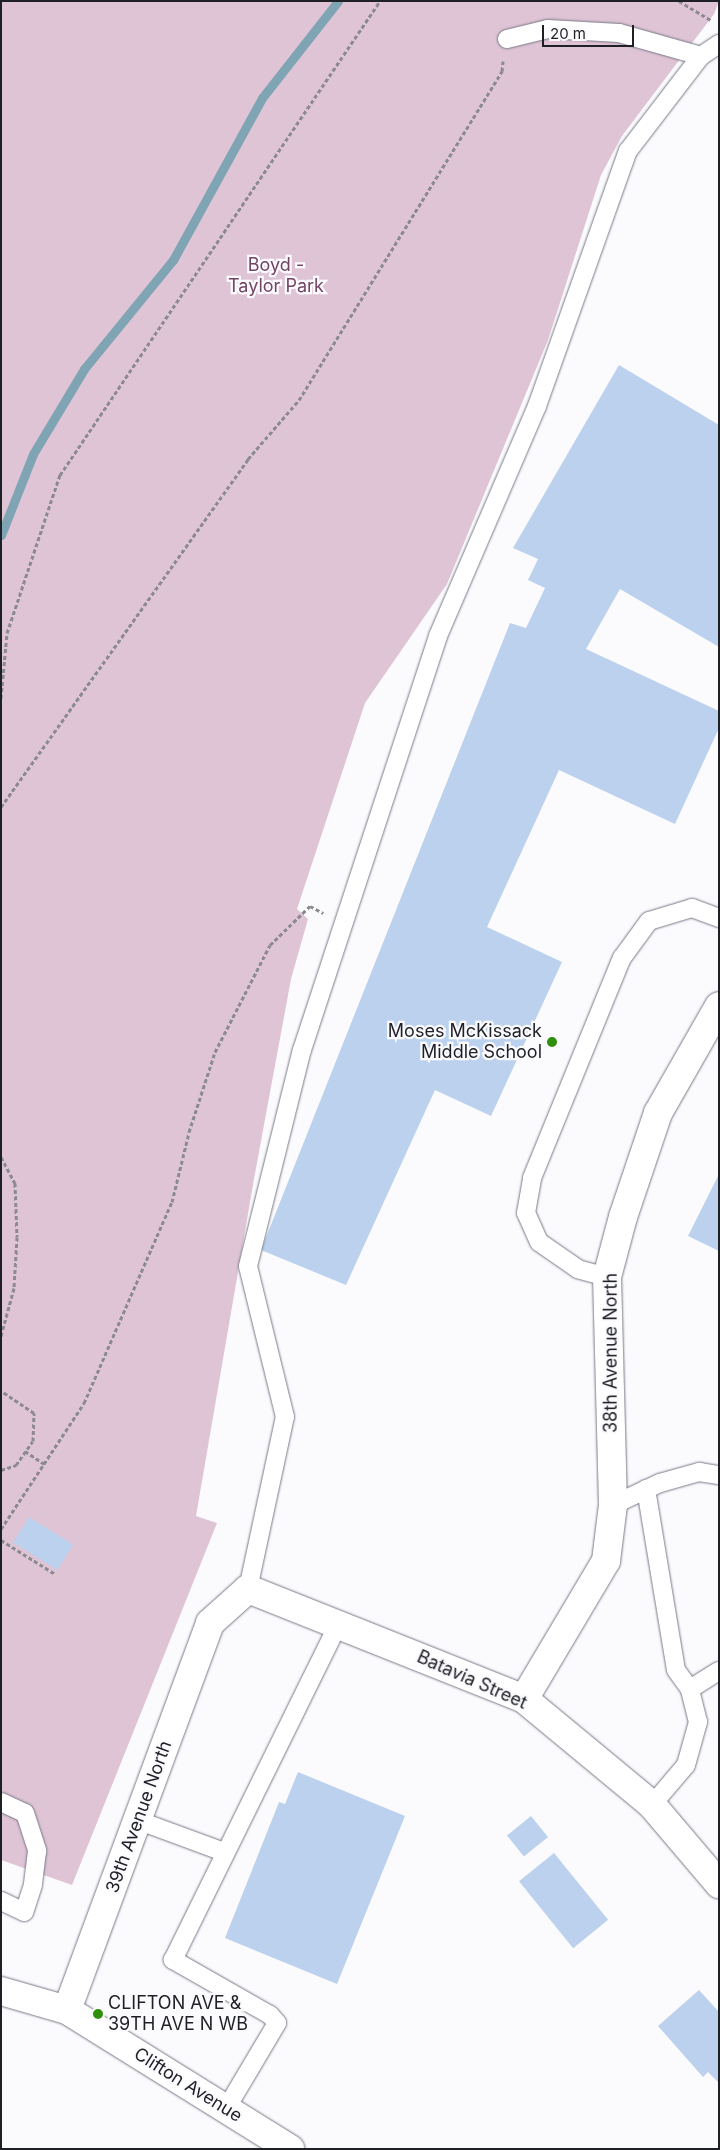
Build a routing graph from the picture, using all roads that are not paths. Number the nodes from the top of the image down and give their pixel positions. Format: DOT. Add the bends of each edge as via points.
graph roads {
  1 [pos="507,39"];
  2 [pos="719,44"];
  3 [pos="702,56"];
  4 [pos="719,918"];
  5 [pos="719,1006"];
  6 [pos="607,1277"];
  7 [pos="719,1476"];
  8 [pos="646,1489"];
  9 [pos="613,1505"];
  10 [pos="248,1588"];
  11 [pos="338,1624"];
  12 [pos="719,1671"];
  13 [pos="690,1689"];
  14 [pos="524,1699"];
  15 [pos="1,1802"];
  16 [pos="652,1805"];
  17 [pos="137,1820"];
  18 [pos="224,1852"];
  19 [pos="719,1884"];
  20 [pos="1,1901"];
  21 [pos="1,1991"];
  22 [pos="68,2010"];
  23 [pos="226,2108"];
  24 [pos="290,2149"];
  1 -- 3 [label="lane" via="548,29 619,33"];
  2 -- 3 [label="lane"];
  3 -- 10 [label="lane" via="628,151 537,406 438,636 302,1050 248,1266 285,1417"];
  4 -- 6 [label="lane" via="692,908 648,921 622,958 532,1178 526,1213 539,1242 578,1269"];
  5 -- 6 [label="street, 38th Avenue North" via="658,1113 623,1217"];
  6 -- 9 [label="street, 38th Avenue North"];
  7 -- 8 [label="lane" via="699,1472"];
  8 -- 9 [label="lane"];
  8 -- 13 [label="lane" via="676,1670"];
  9 -- 14 [label="street, 38th Avenue North" via="606,1561"];
  10 -- 11 [label="street, Batavia Street"];
  10 -- 17 [label="street, 39th Avenue North" via="210,1624"];
  11 -- 14 [label="street, Batavia Street"];
  11 -- 18 [label="lane"];
  12 -- 13 [label="lane"];
  13 -- 16 [label="lane" via="698,1722 686,1765"];
  14 -- 16 [label="street, Batavia Street"];
  15 -- 20 [label="lane" via="25,1813 37,1851 33,1885 24,1912"];
  16 -- 19 [label="street, Batavia Street"];
  17 -- 18 [label="lane"];
  17 -- 22 [label="street, 39th Avenue North"];
  18 -- 23 [label="lane" via="173,1960 270,2015 277,2023"];
  21 -- 22 [label="street, Clifton Avenue"];
  22 -- 23 [label="street, Clifton Avenue"];
  23 -- 24 [label="street, Clifton Avenue"];
}
